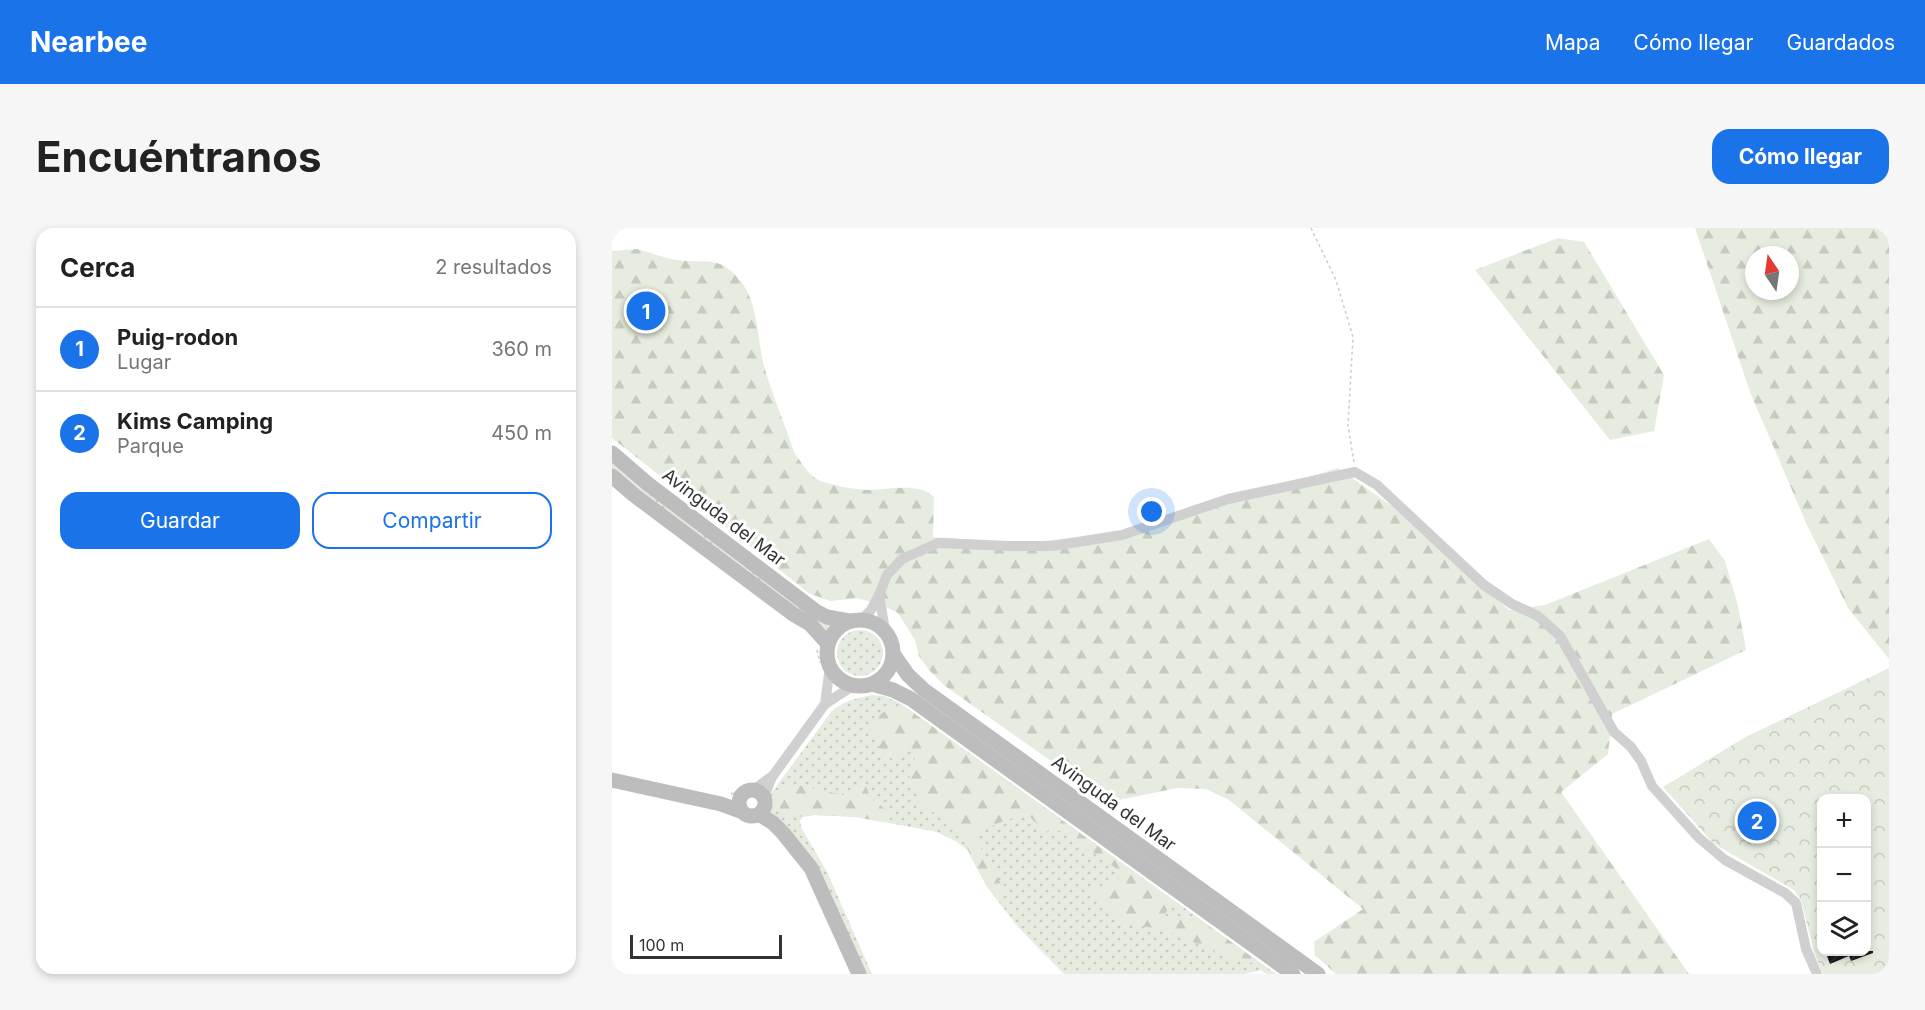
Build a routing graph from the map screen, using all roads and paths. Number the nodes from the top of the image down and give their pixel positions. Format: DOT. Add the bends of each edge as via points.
graph roads {
  1 [pos="1311,228"];
  2 [pos="612,453"];
  3 [pos="1355,472"];
  4 [pos="612,476"];
  5 [pos="879,595"];
  6 [pos="856,620"];
  7 [pos="885,630"];
  8 [pos="828,644"];
  9 [pos="894,656"];
  10 [pos="830,668"];
  11 [pos="872,684"];
  12 [pos="854,685"];
  13 [pos="825,704"];
  14 [pos="612,780"];
  15 [pos="757,792"];
  16 [pos="728,795"];
  17 [pos="740,811"];
  18 [pos="759,814"];
  19 [pos="859,974"];
  20 [pos="1293,974"];
  21 [pos="1318,974"];
  22 [pos="1817,974"];
  1 -- 3 [label="path" via="1336,280 1353,337 1348,426"];
  2 -- 6 [label="main road, Avinguda del Mar" via="817,612"];
  3 -- 5 [label="street" via="1228,499 1122,535 1052,546 938,543 902,559 887,575"];
  3 -- 22 [label="street" via="1377,485 1484,585 1538,616 1560,636 1614,732 1641,761 1652,786 1699,838 1725,860 1796,903 1806,949"];
  4 -- 8 [label="main road, Avinguda del Mar" via="810,624"];
  5 -- 6 [label="street" via="871,610"];
  5 -- 7 [label="street"];
  6 -- 7 [label="main road" via="878,624"];
  6 -- 8 [label="main road" via="840,626"];
  7 -- 9 [label="main road"];
  8 -- 10 [label="main road"];
  9 -- 11 [label="main road" via="887,673"];
  9 -- 21 [label="main road, Avinguda del Mar" via="924,690"];
  10 -- 12 [label="main road" via="844,682"];
  10 -- 13 [label="street"];
  11 -- 12 [label="main road"];
  11 -- 20 [label="main road, Avinguda del Mar" via="911,699"];
  12 -- 13 [label="street"];
  13 -- 15 [label="street"];
  14 -- 17 [label="main road"];
  15 -- 16 [label="path" via="744,788"];
  15 -- 17 [label="main road" via="748,790 741,795"];
  15 -- 18 [label="main road" via="764,806"];
  17 -- 18 [label="main road" via="747,816"];
  18 -- 19 [label="main road" via="773,823 811,868"];
}
